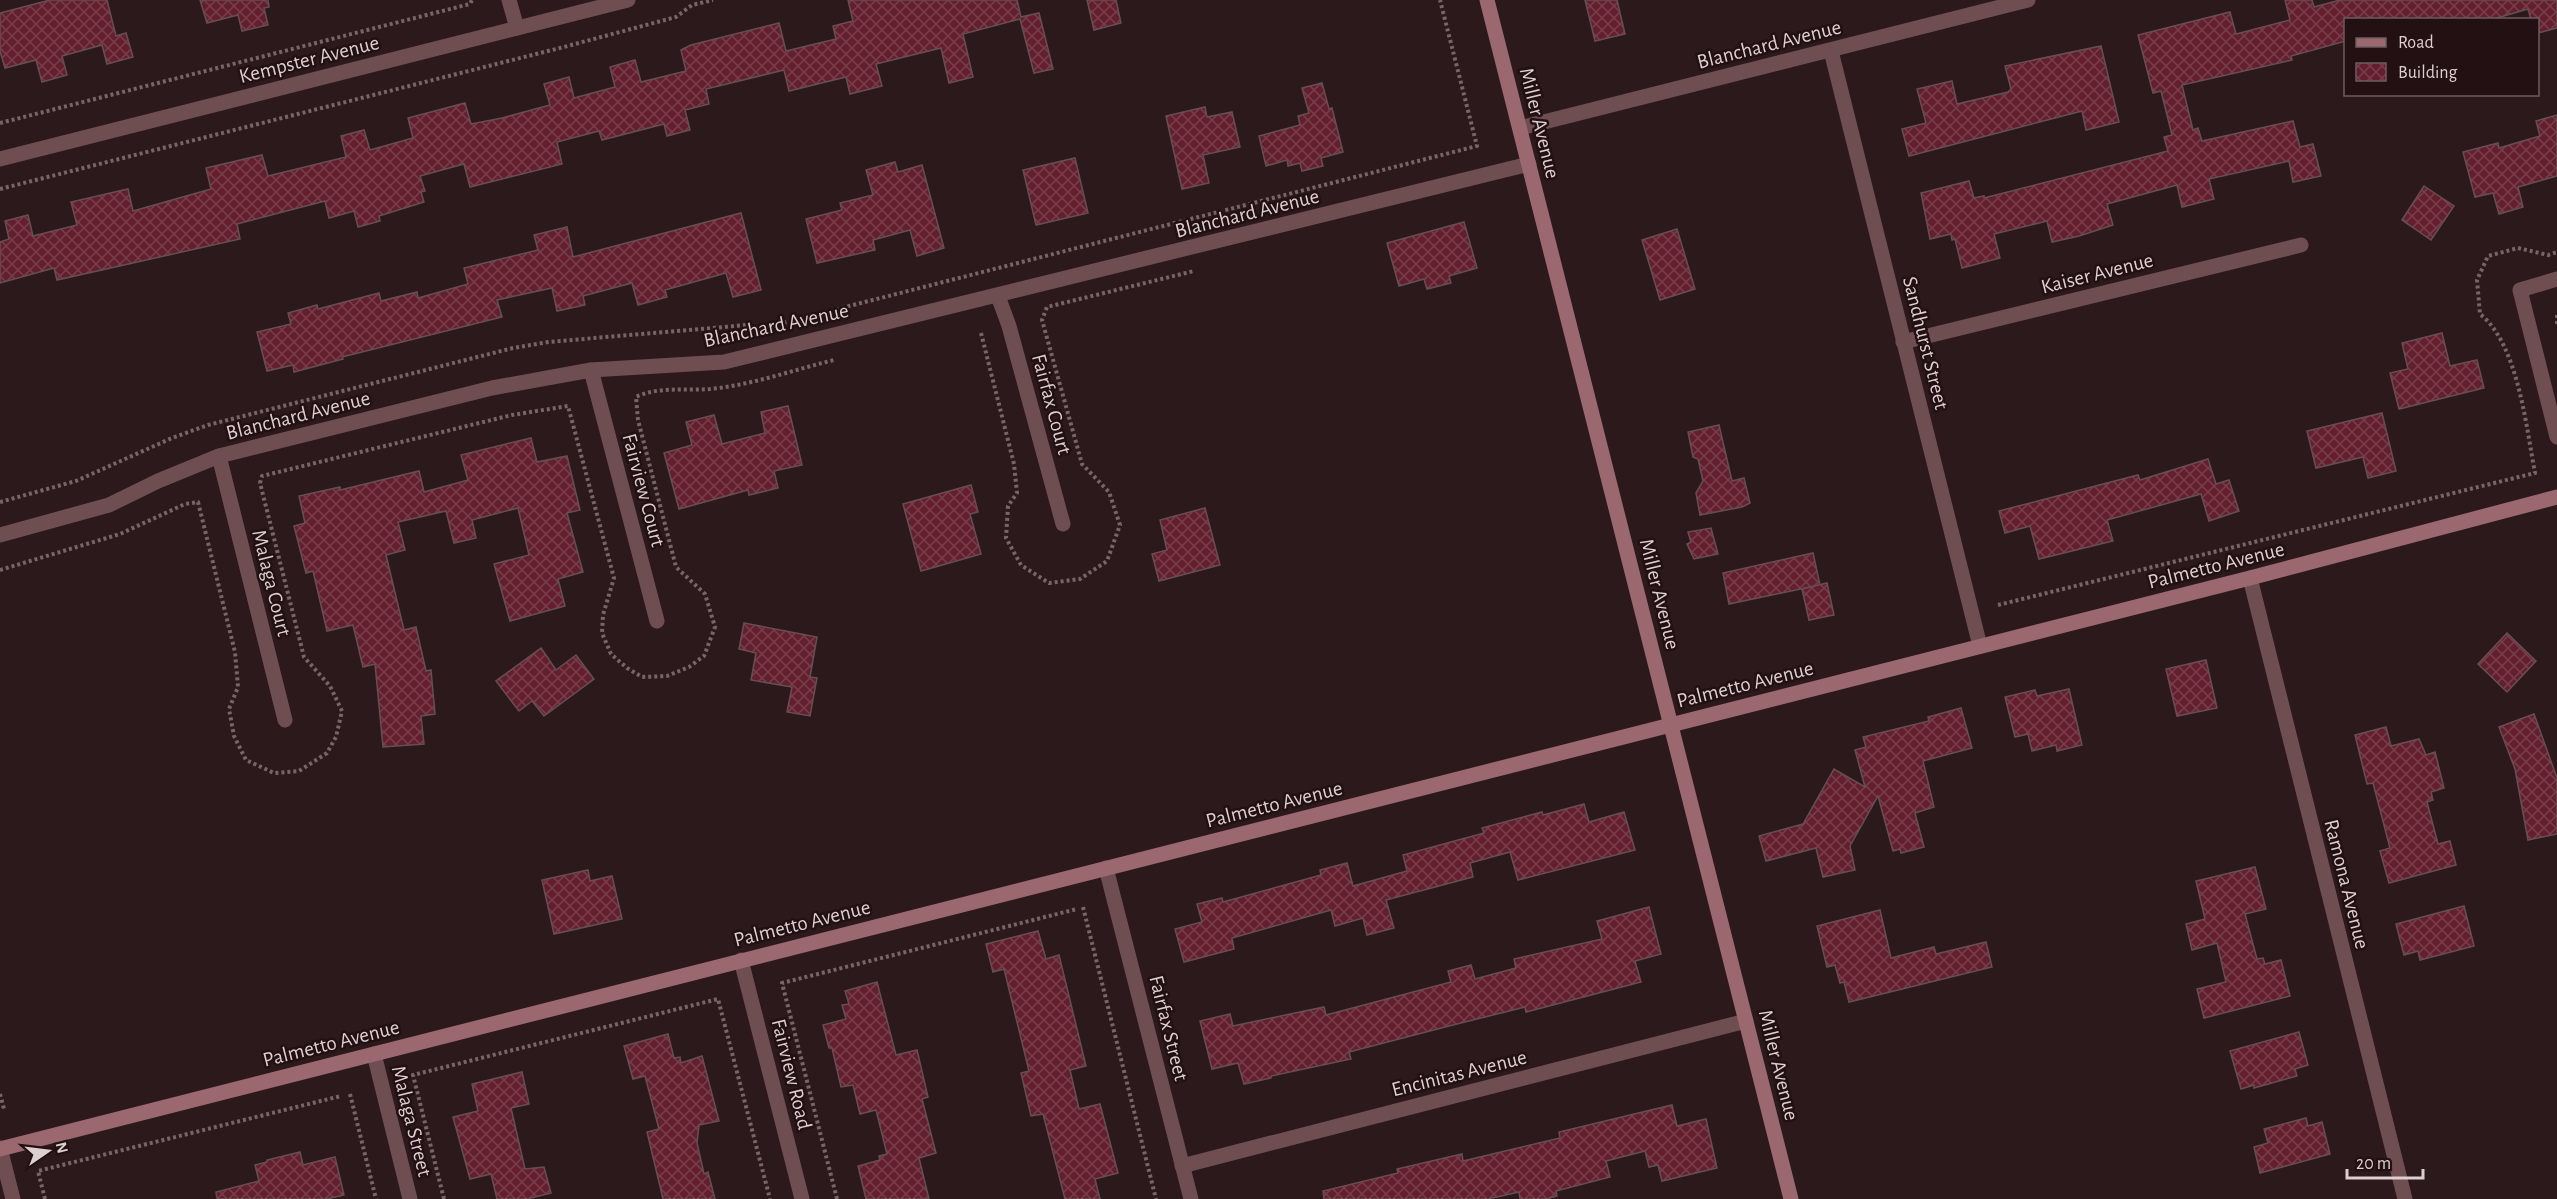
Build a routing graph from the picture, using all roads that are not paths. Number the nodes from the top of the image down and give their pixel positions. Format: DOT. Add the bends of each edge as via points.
graph roads {
  1 [pos="510,0"];
  2 [pos="628,0"];
  3 [pos="1487,0"];
  4 [pos="2028,0"];
  5 [pos="517,28"];
  6 [pos="1831,51"];
  7 [pos="1520,128"];
  8 [pos="0,159"];
  9 [pos="1529,164"];
  10 [pos="2301,245"];
  11 [pos="2557,279"];
  12 [pos="998,296"];
  13 [pos="1903,342"];
  14 [pos="591,370"];
  15 [pos="2557,437"];
  16 [pos="219,456"];
  17 [pos="2557,497"];
  18 [pos="1063,524"];
  19 [pos="0,535"];
  20 [pos="2250,578"];
  21 [pos="657,621"];
  22 [pos="1980,646"];
  23 [pos="285,720"];
  24 [pos="1671,724"];
  25 [pos="1106,868"];
  26 [pos="741,960"];
  27 [pos="1746,1021"];
  28 [pos="374,1054"];
  29 [pos="0,1149"];
  30 [pos="1182,1166"];
  31 [pos="13,1199"];
  32 [pos="410,1199"];
  33 [pos="802,1199"];
  34 [pos="1191,1199"];
  35 [pos="1791,1199"];
  36 [pos="2405,1199"];
  1 -- 5 [label="street"];
  2 -- 5 [label="street, Kempster Avenue"];
  3 -- 7 [label="street, Miller Avenue"];
  4 -- 6 [label="street, Blanchard Avenue"];
  5 -- 8 [label="street, Kempster Avenue"];
  6 -- 7 [label="street, Blanchard Avenue"];
  6 -- 13 [label="street, Sandhurst Street"];
  7 -- 9 [label="street, Miller Avenue"];
  9 -- 12 [label="street, Blanchard Avenue"];
  9 -- 24 [label="street, Miller Avenue"];
  10 -- 13 [label="street, Kaiser Avenue"];
  11 -- 15 [label="street" via="2520,290"];
  12 -- 14 [label="street, Blanchard Avenue" via="724,362"];
  12 -- 18 [label="street, Fairfax Court"];
  13 -- 22 [label="street, Sandhurst Street"];
  14 -- 16 [label="street, Blanchard Avenue" via="492,388"];
  14 -- 21 [label="street, Fairview Court"];
  16 -- 19 [label="street, Blanchard Avenue" via="109,505"];
  16 -- 23 [label="street, Malaga Court"];
  17 -- 20 [label="street, Palmetto Avenue"];
  20 -- 22 [label="street, Palmetto Avenue"];
  20 -- 36 [label="street, Ramona Avenue"];
  22 -- 24 [label="street, Palmetto Avenue"];
  24 -- 25 [label="street, Palmetto Avenue"];
  24 -- 27 [label="street, Miller Avenue"];
  25 -- 26 [label="street, Palmetto Avenue"];
  25 -- 30 [label="street, Fairfax Street"];
  26 -- 28 [label="street, Palmetto Avenue"];
  26 -- 33 [label="street, Fairview Road"];
  27 -- 30 [label="street, Encinitas Avenue"];
  27 -- 35 [label="street, Miller Avenue"];
  28 -- 29 [label="street, Palmetto Avenue"];
  28 -- 32 [label="street, Malaga Street"];
  29 -- 31 [label="street"];
  30 -- 34 [label="street, Fairfax Street"];
}
